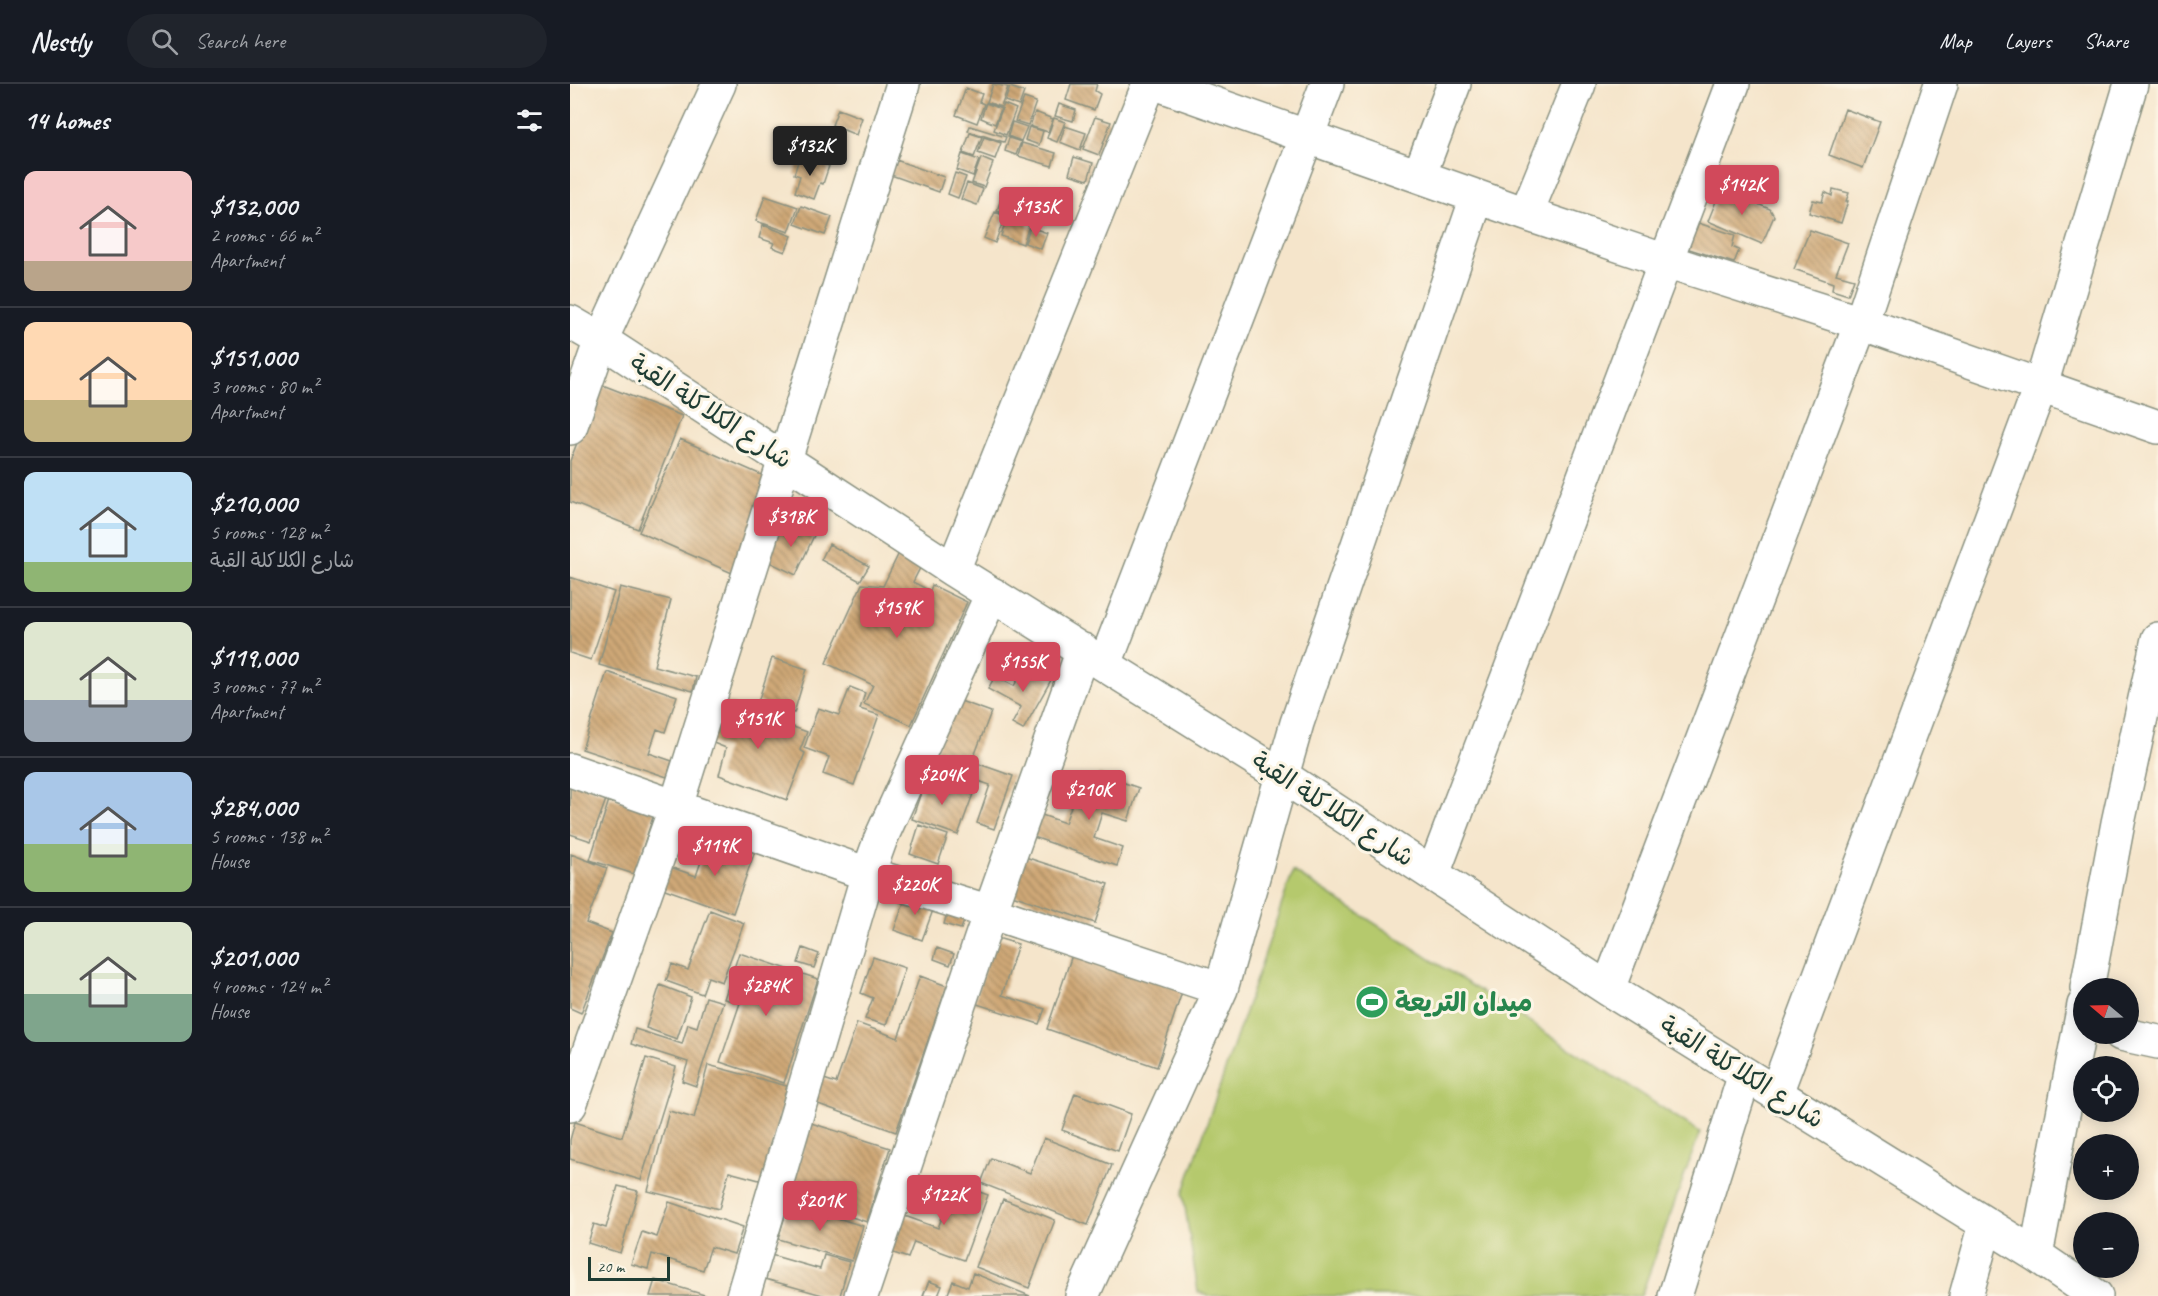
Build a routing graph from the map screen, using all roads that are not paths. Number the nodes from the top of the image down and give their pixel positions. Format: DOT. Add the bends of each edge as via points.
graph roads {
  1 [pos="718,84"];
  2 [pos="903,84"];
  3 [pos="1149,84"];
  4 [pos="1158,84"];
  5 [pos="1327,84"];
  6 [pos="1454,84"];
  7 [pos="1579,84"];
  8 [pos="1732,84"];
  9 [pos="1941,84"];
  10 [pos="2132,84"];
  11 [pos="1307,135"];
  12 [pos="1419,176"];
  13 [pos="1477,196"];
  14 [pos="1526,214"];
  15 [pos="1666,261"];
  16 [pos="570,322"];
  17 [pos="1861,323"];
  18 [pos="601,340"];
  19 [pos="2041,385"];
  20 [pos="2158,427"];
  21 [pos="570,428"];
  22 [pos="786,459"];
  23 [pos="953,570"];
  24 [pos="992,594"];
  25 [pos="2158,639"];
  26 [pos="1094,657"];
  27 [pos="570,770"];
  28 [pos="1281,776"];
  29 [pos="676,806"];
  30 [pos="868,874"];
  31 [pos="1433,874"];
  32 [pos="990,912"];
  33 [pos="2089,978"];
  34 [pos="1608,988"];
  35 [pos="1221,989"];
  36 [pos="2139,1038"];
  37 [pos="2158,1042"];
  38 [pos="2077,1044"];
  39 [pos="1745,1074"];
  40 [pos="1776,1093"];
  41 [pos="570,1105"];
  42 [pos="1986,1224"];
  43 [pos="2036,1255"];
  44 [pos="1086,1295"];
  45 [pos="743,1296"];
  46 [pos="861,1296"];
  47 [pos="1675,1296"];
  48 [pos="1966,1296"];
  49 [pos="2096,1296"];
  1 -- 18 [label="street"];
  2 -- 22 [label="street"];
  3 -- 23 [label="street"];
  4 -- 11 [label="street"];
  5 -- 11 [label="street"];
  6 -- 12 [label="street"];
  7 -- 14 [label="street"];
  8 -- 15 [label="street"];
  9 -- 17 [label="street"];
  10 -- 19 [label="street"];
  11 -- 12 [label="street"];
  11 -- 26 [label="street"];
  12 -- 13 [label="street"];
  13 -- 14 [label="street"];
  13 -- 28 [label="street"];
  14 -- 15 [label="street"];
  15 -- 17 [label="street"];
  15 -- 31 [label="street"];
  16 -- 18 [label="street, شارع الكلاكلة القبة"];
  17 -- 19 [label="street"];
  17 -- 34 [label="street"];
  18 -- 21 [label="street"];
  18 -- 22 [label="street, شارع الكلاكلة القبة"];
  19 -- 20 [label="street"];
  19 -- 40 [label="street"];
  22 -- 23 [label="street, شارع الكلاكلة القبة"];
  22 -- 29 [label="street"];
  23 -- 24 [label="street, شارع الكلاكلة القبة"];
  24 -- 26 [label="street, شارع الكلاكلة القبة"];
  24 -- 30 [label="street"];
  25 -- 33 [label="street"];
  26 -- 28 [label="street, شارع الكلاكلة القبة"];
  26 -- 32 [label="street"];
  27 -- 29 [label="street"];
  28 -- 31 [label="street, شارع الكلاكلة القبة"];
  28 -- 35 [label="street"];
  29 -- 30 [label="street"];
  29 -- 41 [label="street"];
  30 -- 32 [label="street"];
  30 -- 45 [label="street"];
  31 -- 34 [label="street, شارع الكلاكلة القبة"];
  32 -- 35 [label="street"];
  32 -- 46 [label="street"];
  34 -- 39 [label="street, شارع الكلاكلة القبة"];
  35 -- 44 [label="street"];
  36 -- 37 [label="street"];
  38 -- 43 [label="street"];
  39 -- 40 [label="street, شارع الكلاكلة القبة"];
  39 -- 47 [label="street"];
  40 -- 42 [label="street, شارع الكلاكلة القبة"];
  42 -- 43 [label="street, شارع الكلاكلة القبة"];
  42 -- 48 [label="street"];
  43 -- 49 [label="street, شارع الكلاكلة القبة"];
}
